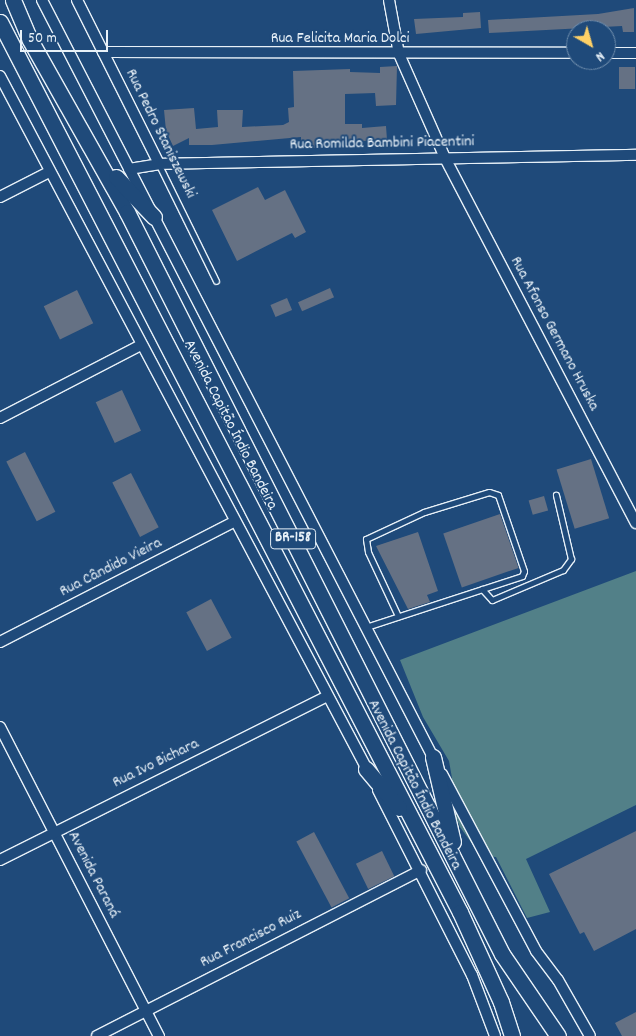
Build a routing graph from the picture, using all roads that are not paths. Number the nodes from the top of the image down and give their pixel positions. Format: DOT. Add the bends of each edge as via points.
graph roads {
  1 [pos="13,0"];
  2 [pos="42,0"];
  3 [pos="76,0"];
  4 [pos="389,0"];
  5 [pos="0,22"];
  6 [pos="103,52"];
  7 [pos="566,53"];
  8 [pos="616,53"];
  9 [pos="636,53"];
  10 [pos="399,54"];
  11 [pos="0,76"];
  12 [pos="80,130"];
  13 [pos="636,154"];
  14 [pos="445,158"];
  15 [pos="159,164"];
  16 [pos="129,169"];
  17 [pos="49,172"];
  18 [pos="0,197"];
  19 [pos="154,218"];
  20 [pos="216,281"];
  21 [pos="141,345"];
  22 [pos="0,418"];
  23 [pos="556,495"];
  24 [pos="235,521"];
  25 [pos="636,523"];
  26 [pos="482,589"];
  27 [pos="398,616"];
  28 [pos="363,628"];
  29 [pos="0,642"];
  30 [pos="327,696"];
  31 [pos="0,727"];
  32 [pos="433,757"];
  33 [pos="366,769"];
  34 [pos="54,831"];
  35 [pos="419,832"];
  36 [pos="0,860"];
  37 [pos="420,870"];
  38 [pos="460,870"];
  39 [pos="144,1009"];
  40 [pos="97,1036"];
  41 [pos="159,1036"];
  42 [pos="495,1036"];
  43 [pos="512,1036"];
  44 [pos="558,1036"];
  45 [pos="590,1036"];
  1 -- 12 [label="main road, Avenida Capitão Índio Bandeira / BR-158" via="30,40"];
  2 -- 16 [label="street"];
  3 -- 6 [label="street, Rua Pedro Staniszewski"];
  4 -- 10 [label="street, Rua Afonso Germano Hruska"];
  5 -- 35 [label="main road, Avenida Capitão Índio Bandeira"];
  6 -- 10 [label="street, Rua Felicita Maria Dolci"];
  6 -- 15 [label="street, Rua Pedro Staniszewski"];
  7 -- 10 [label="street, Rua Felicita Maria Dolci"];
  8 -- 9 [label="street"];
  10 -- 14 [label="street, Rua Afonso Germano Hruska"];
  11 -- 17 [label="street"];
  12 -- 19 [label="main road" via="132,199"];
  12 -- 38 [label="main road, Avenida Capitão Índio Bandeira / BR-158" via="127,212"];
  13 -- 14 [label="street, Rua Romilda Bambini Piacentini"];
  14 -- 15 [label="street, Rua Romilda Bambini Piacentini"];
  14 -- 25 [label="street, Rua Afonso Germano Hruska"];
  15 -- 16 [label="street, Rua Romilda Bambini Piacentini"];
  15 -- 20 [label="lane, Rua Pedro Staniszewski"];
  16 -- 19 [label="street"];
  17 -- 18 [label="street"];
  17 -- 21 [label="street"];
  19 -- 28 [label="street"];
  21 -- 22 [label="street"];
  21 -- 24 [label="street"];
  23 -- 26 [label="lane" via="571,559 563,570 492,600"];
  24 -- 29 [label="street, Rua Cândido Vieira"];
  24 -- 30 [label="street"];
  26 -- 27 [label="lane"];
  26 -- 27 [label="lane" via="522,576 524,571 498,495 489,492 424,512 366,539 368,552"];
  27 -- 28 [label="lane"];
  28 -- 32 [label="street"];
  30 -- 33 [label="street"];
  30 -- 34 [label="street, Rua Ivo Bichara"];
  31 -- 34 [label="street, Avenida Paraná"];
  32 -- 38 [label="main road"];
  32 -- 45 [label="street" via="536,951 558,980"];
  33 -- 35 [label="main road"];
  33 -- 37 [label="street"];
  34 -- 36 [label="street, Rua Ivo Bichara"];
  34 -- 39 [label="street, Avenida Paraná"];
  35 -- 43 [label="main road, Avenida Capitão Índio Bandeira" via="501,1002"];
  37 -- 39 [label="street, Rua Francisco Ruiz"];
  37 -- 42 [label="street" via="472,975"];
  38 -- 44 [label="main road, Avenida Capitão Índio Bandeira / BR-158" via="502,954"];
  39 -- 40 [label="street, Rua Francisco Ruiz"];
  39 -- 41 [label="street, Avenida Paraná"];
}
